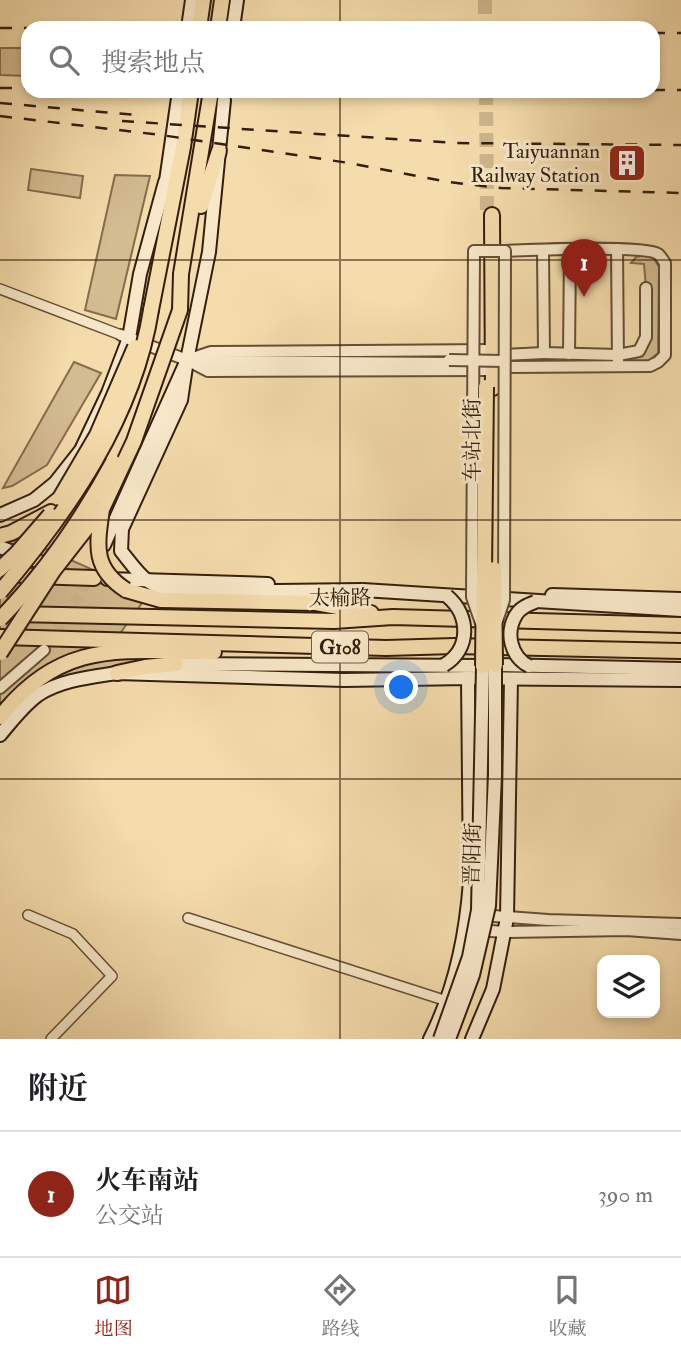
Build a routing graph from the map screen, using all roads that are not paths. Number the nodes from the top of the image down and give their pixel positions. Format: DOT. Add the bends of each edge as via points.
graph roads {
  1 [pos="192,0"];
  2 [pos="203,0"];
  3 [pos="222,0"];
  4 [pos="237,0"];
  5 [pos="189,21"];
  6 [pos="200,21"];
  7 [pos="220,21"];
  8 [pos="234,21"];
  9 [pos="178,98"];
  10 [pos="190,98"];
  11 [pos="210,98"];
  12 [pos="224,100"];
  13 [pos="219,151"];
  14 [pos="165,182"];
  15 [pos="490,216"];
  16 [pos="617,249"];
  17 [pos="544,250"];
  18 [pos="570,250"];
  19 [pos="508,251"];
  20 [pos="181,274"];
  21 [pos="646,288"];
  22 [pos="0,289"];
  23 [pos="151,310"];
  24 [pos="125,337"];
  25 [pos="544,354"];
  26 [pos="569,354"];
  27 [pos="187,360"];
  28 [pos="494,361"];
  29 [pos="618,361"];
  30 [pos="103,507"];
  31 [pos="53,511"];
  32 [pos="0,515"];
  33 [pos="0,536"];
  34 [pos="104,545"];
  35 [pos="0,547"];
  36 [pos="0,570"];
  37 [pos="94,578"];
  38 [pos="146,582"];
  39 [pos="0,592"];
  40 [pos="447,596"];
  41 [pos="488,599"];
  42 [pos="681,599"];
  43 [pos="535,602"];
  44 [pos="681,610"];
  45 [pos="0,613"];
  46 [pos="394,617"];
  47 [pos="0,619"];
  48 [pos="677,625"];
  49 [pos="489,630"];
  50 [pos="0,637"];
  51 [pos="386,648"];
  52 [pos="44,649"];
  53 [pos="681,651"];
  54 [pos="0,653"];
  55 [pos="176,664"];
  56 [pos="444,665"];
  57 [pos="489,665"];
  58 [pos="529,666"];
  59 [pos="677,669"];
  60 [pos="117,673"];
  61 [pos="468,678"];
  62 [pos="511,679"];
  63 [pos="681,680"];
  64 [pos="0,688"];
  65 [pos="0,717"];
  66 [pos="0,735"];
  67 [pos="467,914"];
  68 [pos="28,915"];
  69 [pos="188,918"];
  70 [pos="505,925"];
  71 [pos="681,925"];
  72 [pos="465,929"];
  73 [pos="681,934"];
  74 [pos="447,1000"];
  75 [pos="51,1039"];
  76 [pos="430,1039"];
  77 [pos="440,1039"];
  78 [pos="449,1039"];
  79 [pos="472,1039"];
  1 -- 5 [label="main road"];
  2 -- 6 [label="main road"];
  3 -- 7 [label="main road"];
  4 -- 8 [label="main road"];
  9 -- 14 [label="main road"];
  10 -- 23 [label="main road"];
  11 -- 20 [label="main road"];
  12 -- 13 [label="main road"];
  13 -- 20 [label="main road"];
  13 -- 27 [label="main road" via="209,252"];
  14 -- 23 [label="main road"];
  14 -- 24 [label="main road"];
  15 -- 28 [label="main road, 车站北街"];
  16 -- 18 [label="street"];
  16 -- 29 [label="street"];
  16 -- 29 [label="street" via="656,253 665,263 665,355 650,366"];
  17 -- 18 [label="street"];
  17 -- 19 [label="street"];
  17 -- 25 [label="street"];
  18 -- 26 [label="street"];
  19 -- 28 [label="street, bridge"];
  19 -- 28 [label="street, bridge" via="474,251"];
  20 -- 30 [label="main road, bridge" via="180,310 134,441"];
  20 -- 47 [label="main road, bridge" via="133,426 95,496 51,560"];
  21 -- 29 [label="street" via="643,345"];
  22 -- 24 [label="street"];
  23 -- 31 [label="main road, bridge" via="97,435"];
  23 -- 39 [label="main road, bridge" via="146,344 106,444 37,548"];
  24 -- 27 [label="street"];
  24 -- 32 [label="main road" via="108,393 81,450 55,483 34,500"];
  25 -- 26 [label="street"];
  25 -- 28 [label="street"];
  26 -- 29 [label="street"];
  27 -- 28 [label="street, bridge"];
  27 -- 28 [label="street" via="211,352"];
  27 -- 28 [label="street" via="208,371"];
  27 -- 34 [label="main road"];
  27 -- 38 [label="main road" via="181,400 122,529 121,551"];
  28 -- 29 [label="street"];
  28 -- 41 [label="street, bridge"];
  28 -- 41 [label="street, bridge"];
  28 -- 41 [label="main road, 车站北街, bridge" via="489,387"];
  30 -- 46 [label="main road, bridge" via="97,552 104,570 126,590 161,600 316,603"];
  30 -- 54 [label="main road, bridge" via="53,571"];
  31 -- 33 [label="main road"];
  31 -- 36 [label="main road, bridge"];
  35 -- 37 [label="main road"];
  36 -- 37 [label="main road"];
  37 -- 38 [label="main road"];
  38 -- 40 [label="main road" via="178,592 363,590"];
  38 -- 42 [label="main road" via="423,587"];
  40 -- 41 [label="main road, bridge"];
  40 -- 56 [label="main road, bridge" via="457,604 465,626 459,651"];
  41 -- 43 [label="main road, bridge"];
  41 -- 49 [label="main road, 车站北街, bridge"];
  41 -- 49 [label="street, bridge"];
  43 -- 44 [label="main road"];
  43 -- 58 [label="main road, bridge" via="516,614 510,628 513,651"];
  45 -- 46 [label="main road, 太榆路 / G108" via="334,621"];
  46 -- 48 [label="main road, 太榆路 / G108"];
  49 -- 57 [label="main road, 车站北街, bridge"];
  50 -- 51 [label="main road, G108"];
  51 -- 53 [label="main road, G108"];
  51 -- 65 [label="main road" via="105,652 81,657 41,677 16,696"];
  52 -- 64 [label="street"];
  55 -- 56 [label="main road"];
  55 -- 60 [label="main road"];
  56 -- 57 [label="main road"];
  57 -- 58 [label="main road"];
  57 -- 77 [label="main road, 晋阳街, bridge" via="478,910 469,957"];
  57 -- 78 [label="main road, 晋阳街, bridge" via="495,775 489,906 473,975"];
  58 -- 59 [label="main road"];
  60 -- 61 [label="main road" via="344,680"];
  60 -- 66 [label="main road" via="81,679 40,694"];
  61 -- 62 [label="main road"];
  61 -- 67 [label="main road"];
  62 -- 63 [label="main road"];
  62 -- 70 [label="main road"];
  67 -- 70 [label="street"];
  67 -- 72 [label="main road"];
  68 -- 75 [label="street" via="73,934 112,975"];
  69 -- 74 [label="street"];
  70 -- 71 [label="street"];
  70 -- 72 [label="street"];
  70 -- 73 [label="street"];
  70 -- 79 [label="main road" via="493,989"];
  72 -- 74 [label="main road"];
  74 -- 76 [label="main road"];
}
